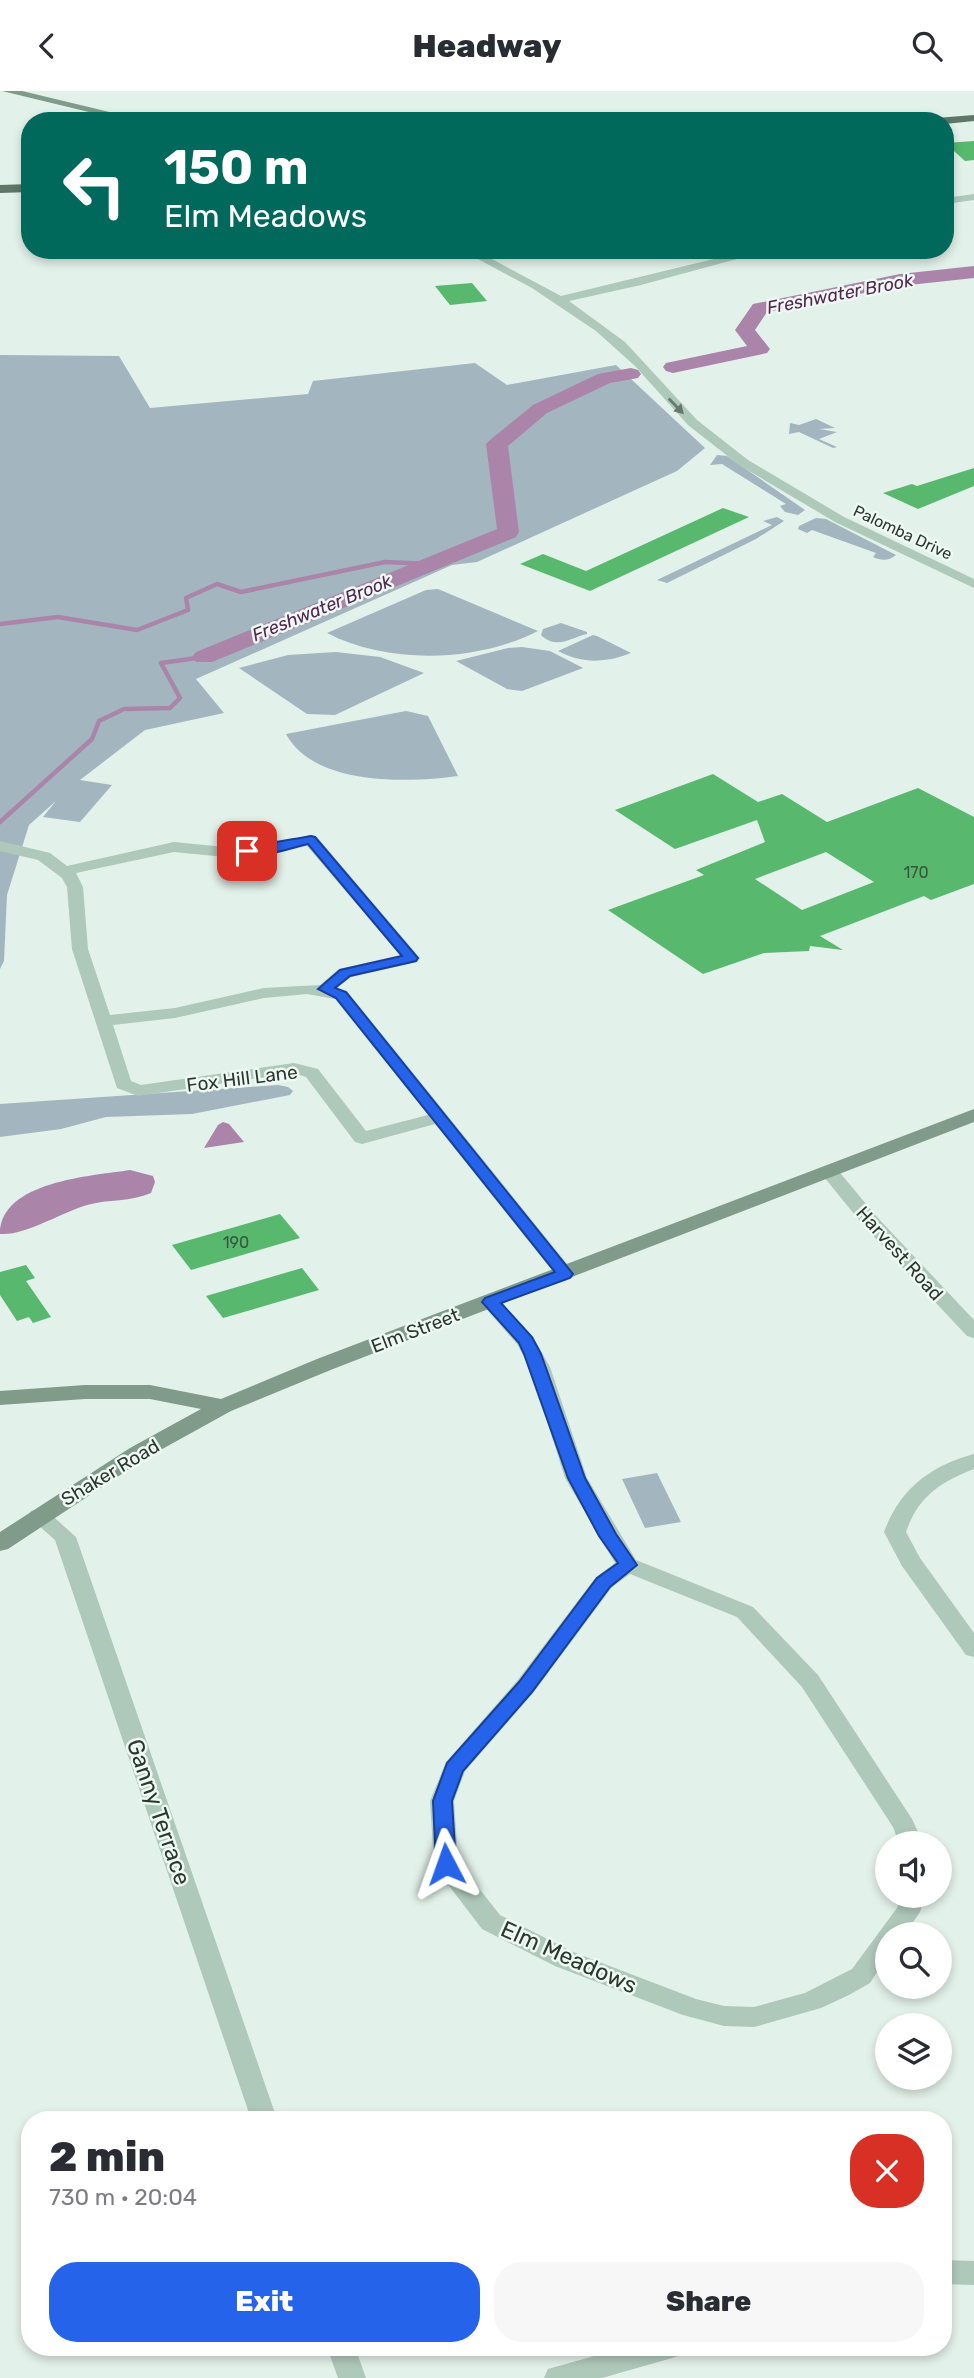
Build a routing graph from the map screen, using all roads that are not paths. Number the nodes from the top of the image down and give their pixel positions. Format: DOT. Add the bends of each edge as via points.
graph roads {
  1 [pos="7,91"];
  2 [pos="102,112"];
  3 [pos="974,118"];
  4 [pos="954,120"];
  5 [pos="974,124"];
  6 [pos="954,125"];
  7 [pos="21,188"];
  8 [pos="0,189"];
  9 [pos="974,197"];
  10 [pos="954,200"];
  11 [pos="484,259"];
  12 [pos="502,259"];
  13 [pos="728,259"];
  14 [pos="565,298"];
  15 [pos="825,508"];
  16 [pos="974,574"];
  17 [pos="974,584"];
  18 [pos="0,846"];
  19 [pos="65,871"];
  20 [pos="325,989"];
  21 [pos="104,1021"];
  22 [pos="974,1115"];
  23 [pos="437,1118"];
  24 [pos="830,1172"];
  25 [pos="565,1274"];
  26 [pos="490,1302"];
  27 [pos="974,1332"];
  28 [pos="0,1398"];
  29 [pos="223,1406"];
  30 [pos="974,1461"];
  31 [pos="38,1516"];
  32 [pos="0,1543"];
  33 [pos="628,1565"];
  34 [pos="974,1649"];
  35 [pos="906,1831"];
  36 [pos="875,1956"];
  37 [pos="261,2111"];
  38 [pos="952,2272"];
  39 [pos="974,2273"];
  40 [pos="344,2356"];
  41 [pos="637,2356"];
  42 [pos="352,2378"];
  43 [pos="558,2378"];
  1 -- 2 [label="main road"];
  3 -- 4 [label="main road"];
  5 -- 6 [label="main road"];
  7 -- 8 [label="main road"];
  9 -- 10 [label="street"];
  11 -- 14 [label="street, Palomba Drive"];
  12 -- 14 [label="street, Palomba Drive"];
  13 -- 14 [label="street"];
  14 -- 15 [label="street, Palomba Drive" via="632,350 726,444"];
  15 -- 16 [label="street, Palomba Drive"];
  15 -- 17 [label="street, Palomba Drive"];
  18 -- 19 [label="street" via="44,856"];
  19 -- 20 [label="street" via="174,847 266,850 311,840 411,958 345,973"];
  19 -- 21 [label="street, Fox Hill Lane" via="75,887 80,949"];
  20 -- 21 [label="street"];
  20 -- 23 [label="street" via="341,995"];
  21 -- 23 [label="street, Fox Hill Lane" via="123,1084 130,1088 150,1090 294,1068 312,1073 362,1137"];
  22 -- 24 [label="main road, Elm Street"];
  23 -- 25 [label="street"];
  24 -- 25 [label="main road, Elm Street"];
  24 -- 27 [label="street, Harvest Road"];
  25 -- 26 [label="main road, Elm Street"];
  26 -- 29 [label="main road, Elm Street"];
  26 -- 33 [label="street" via="526,1341 576,1478"];
  28 -- 29 [label="main road" via="150,1392"];
  29 -- 31 [label="main road, Shaker Road"];
  30 -- 34 [label="street" via="924,1485 902,1508 895,1532 910,1561"];
  31 -- 32 [label="main road, Shaker Road"];
  31 -- 37 [label="street, Ganny Terrace" via="65,1537"];
  33 -- 35 [label="street" via="745,1612 810,1681"];
  33 -- 36 [label="street, Elm Meadows" via="604,1582 525,1687 454,1768 442,1801 446,1864 491,1922 564,1959 724,2016 754,2017 812,2001 861,1976"];
  38 -- 39 [label="street"];
  40 -- 42 [label="street"];
  41 -- 43 [label="street"];
}
